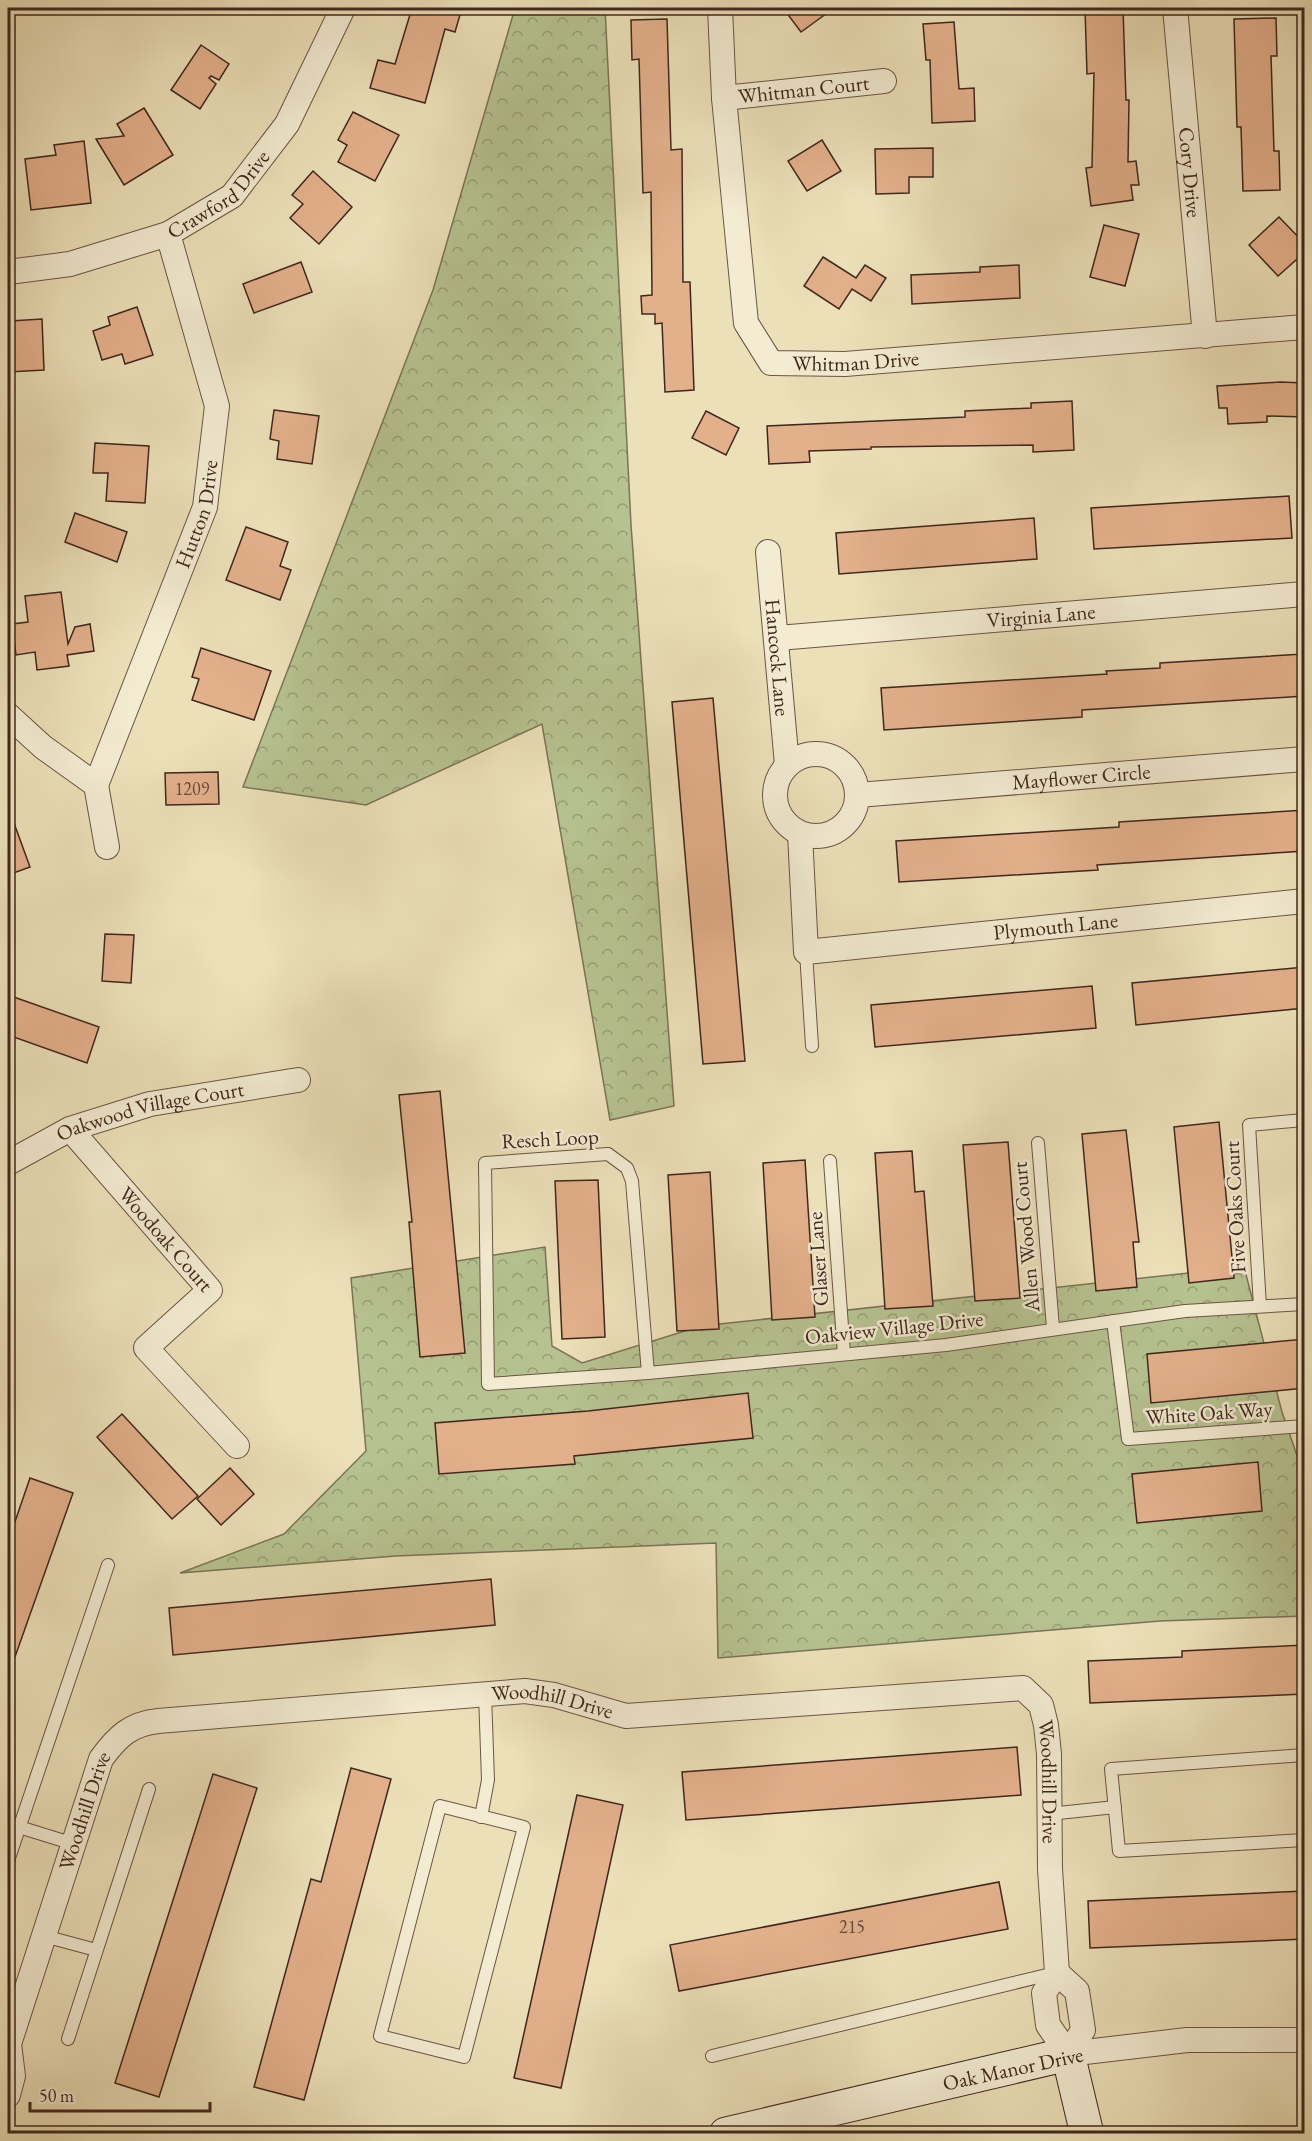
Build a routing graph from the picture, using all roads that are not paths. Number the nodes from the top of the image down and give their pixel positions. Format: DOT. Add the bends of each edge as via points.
graph roads {
  1 [pos="344,8"];
  2 [pos="720,8"];
  3 [pos="1175,8"];
  4 [pos="884,81"];
  5 [pos="724,98"];
  6 [pos="168,234"];
  7 [pos="8,272"];
  8 [pos="1305,327"];
  9 [pos="1204,336"];
  10 [pos="768,552"];
  11 [pos="1305,594"];
  12 [pos="778,638"];
  13 [pos="8,715"];
  14 [pos="1305,759"];
  15 [pos="787,765"];
  16 [pos="96,785"];
  17 [pos="858,795"];
  18 [pos="800,834"];
  19 [pos="107,847"];
  20 [pos="1305,901"];
  21 [pos="806,952"];
  22 [pos="812,1046"];
  23 [pos="298,1080"];
  24 [pos="1305,1120"];
  25 [pos="70,1129"];
  26 [pos="1038,1143"];
  27 [pos="830,1161"];
  28 [pos="8,1163"];
  29 [pos="1305,1304"];
  30 [pos="1260,1306"];
  31 [pos="1113,1321"];
  32 [pos="1053,1328"];
  33 [pos="844,1354"];
  34 [pos="648,1373"];
  35 [pos="488,1384"];
  36 [pos="1305,1426"];
  37 [pos="237,1446"];
  38 [pos="108,1565"];
  39 [pos="485,1694"];
  40 [pos="1305,1755"];
  41 [pos="149,1789"];
  42 [pos="1115,1807"];
  43 [pos="1049,1814"];
  44 [pos="481,1816"];
  45 [pos="19,1827"];
  46 [pos="1305,1840"];
  47 [pos="74,1844"];
  48 [pos="8,1861"];
  49 [pos="44,1936"];
  50 [pos="96,1950"];
  51 [pos="1056,1973"];
  52 [pos="16,1993"];
  53 [pos="68,2039"];
  54 [pos="1305,2040"];
  55 [pos="8,2045"];
  56 [pos="1068,2054"];
  57 [pos="712,2056"];
  58 [pos="8,2096"];
  59 [pos="726,2133"];
  60 [pos="1087,2133"];
  1 -- 6 [label="street, Crawford Drive" via="287,124 232,196"];
  2 -- 5 [label="street, Whitman Drive"];
  3 -- 9 [label="street, Cory Drive"];
  4 -- 5 [label="street, Whitman Court"];
  5 -- 9 [label="street, Whitman Drive" via="746,322 771,363 844,364"];
  6 -- 7 [label="street, Crawford Drive" via="70,264"];
  6 -- 16 [label="street, Hutton Drive" via="217,406 205,507"];
  8 -- 9 [label="street, Whitman Drive"];
  10 -- 12 [label="street, Hancock Lane"];
  11 -- 12 [label="street, Virginia Lane"];
  12 -- 15 [label="street, Hancock Lane"];
  13 -- 16 [label="street" via="43,747"];
  14 -- 17 [label="street, Mayflower Circle"];
  15 -- 17 [label="street" via="799,757 831,756 845,765 855,779"];
  15 -- 18 [label="street, Hancock Lane" via="777,780 777,812"];
  16 -- 19 [label="street"];
  17 -- 18 [label="street" via="855,811 839,829 816,837"];
  18 -- 21 [label="street"];
  20 -- 21 [label="street, Plymouth Lane"];
  21 -- 22 [label="lane"];
  23 -- 25 [label="street, Oakwood Village Court" via="150,1104"];
  24 -- 30 [label="lane, Five Oaks Court" via="1250,1125"];
  25 -- 28 [label="street, Oakwood Village Court"];
  25 -- 37 [label="street, Woodoak Court" via="210,1290 146,1348"];
  26 -- 32 [label="lane, Allen Wood Court"];
  27 -- 33 [label="lane, Glaser Lane"];
  29 -- 30 [label="lane, Oakview Village Drive"];
  30 -- 31 [label="lane, Oakview Village Drive"];
  31 -- 32 [label="lane, Oakview Village Drive"];
  31 -- 36 [label="lane, White Oak Way" via="1128,1439"];
  32 -- 33 [label="lane, Oakview Village Drive" via="946,1345"];
  33 -- 34 [label="lane, Oakview Village Drive"];
  34 -- 35 [label="lane, Oakview Village Drive"];
  34 -- 35 [label="lane, Resch Loop" via="632,1181 627,1168 608,1154 485,1162"];
  38 -- 45 [label="lane"];
  39 -- 43 [label="street, Woodhill Drive" via="525,1691 554,1695 626,1716 1023,1688 1041,1706 1046,1725"];
  39 -- 44 [label="lane" via="488,1780"];
  39 -- 47 [label="street, Woodhill Drive" via="131,1727 101,1759"];
  40 -- 42 [label="lane" via="1111,1769"];
  41 -- 50 [label="lane"];
  42 -- 43 [label="lane"];
  42 -- 46 [label="lane" via="1119,1851"];
  43 -- 51 [label="street, Woodhill Drive"];
  44 -- 44 [label="lane" via="524,1827 464,2058 380,2036 440,1806"];
  45 -- 47 [label="lane"];
  45 -- 48 [label="lane"];
  47 -- 49 [label="street, Woodhill Drive"];
  49 -- 50 [label="lane"];
  49 -- 52 [label="street, Woodhill Drive"];
  50 -- 53 [label="lane"];
  51 -- 56 [label="street, Woodhill Drive" via="1044,1993 1048,2025"];
  51 -- 56 [label="street" via="1077,1991 1083,2030"];
  51 -- 57 [label="lane"];
  52 -- 55 [label="street, Woodhill Drive"];
  54 -- 56 [label="street, Oak Manor Drive" via="1187,2040"];
  55 -- 58 [label="street, Woodhill Drive" via="13,2076"];
  56 -- 59 [label="street, Oak Manor Drive"];
  56 -- 60 [label="street, Woodhill Drive"];
}
